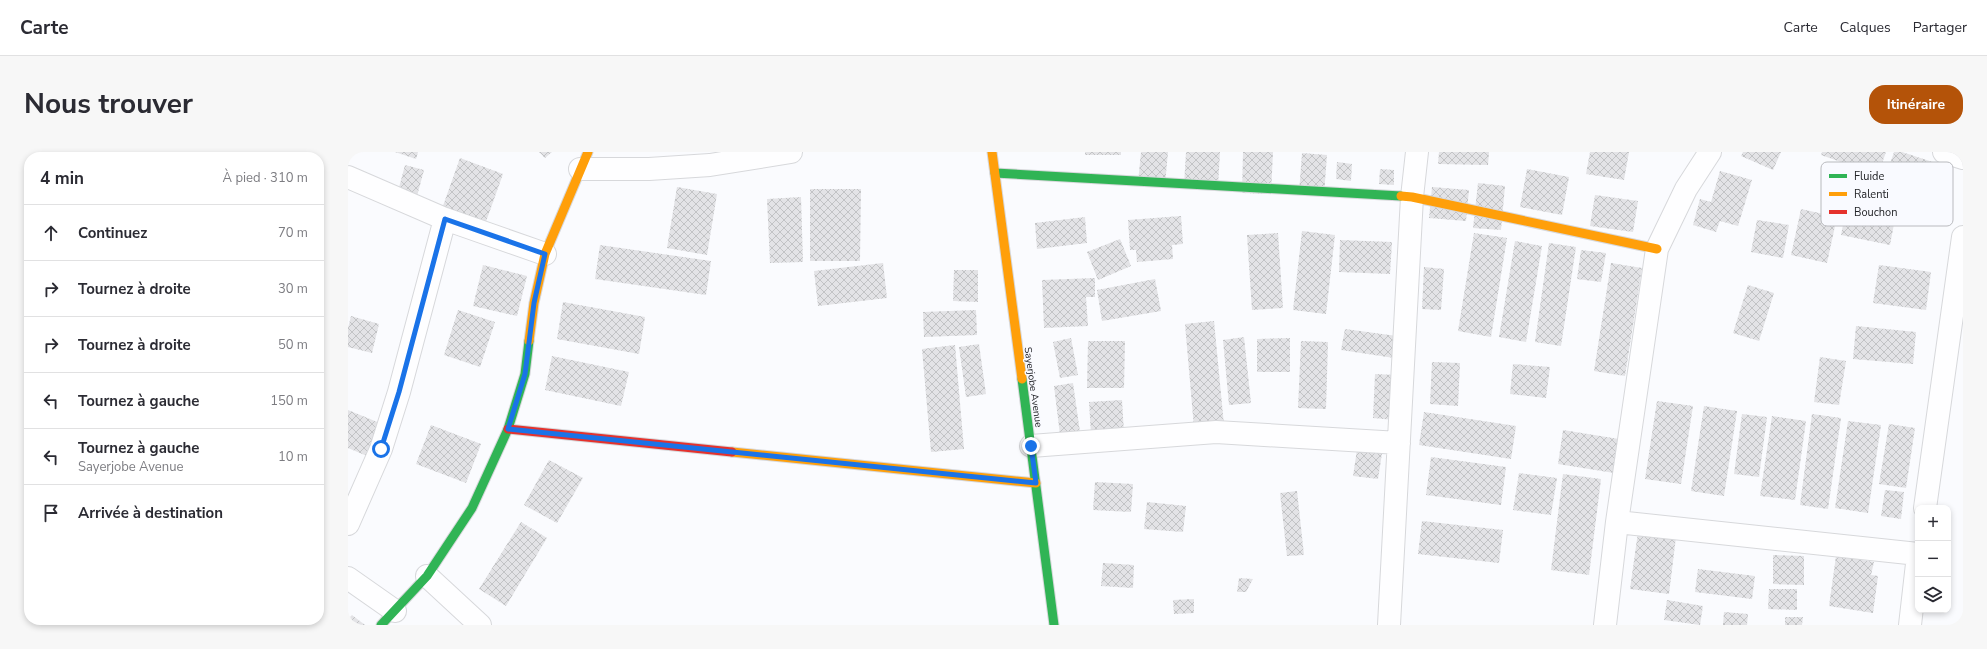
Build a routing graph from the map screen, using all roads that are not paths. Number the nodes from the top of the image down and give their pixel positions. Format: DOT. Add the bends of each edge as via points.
graph roads {
  1 [pos="791,152"];
  2 [pos="992,152"];
  3 [pos="1417,152"];
  4 [pos="1710,152"];
  5 [pos="1944,152"];
  6 [pos="1963,158"];
  7 [pos="584,161"];
  8 [pos="995,173"];
  9 [pos="348,177"];
  10 [pos="1412,197"];
  11 [pos="445,219"];
  12 [pos="1963,237"];
  13 [pos="1657,249"];
  14 [pos="545,254"];
  15 [pos="508,429"];
  16 [pos="1399,443"];
  17 [pos="1031,446"];
  18 [pos="1036,483"];
  19 [pos="1925,505"];
  20 [pos="1617,522"];
  21 [pos="348,524"];
  22 [pos="1915,554"];
  23 [pos="427,576"];
  24 [pos="1915,577"];
  25 [pos="348,578"];
  26 [pos="388,618"];
  27 [pos="480,625"];
  28 [pos="1054,625"];
  29 [pos="1389,625"];
  30 [pos="1605,625"];
  31 [pos="1910,625"];
  1 -- 7 [label="street" via="710,165 649,169"];
  2 -- 8 [label="street, Sayerjobe Avenue"];
  3 -- 10 [label="street"];
  4 -- 13 [label="street" via="1686,189"];
  5 -- 6 [label="street"];
  7 -- 14 [label="street"];
  8 -- 10 [label="street"];
  8 -- 17 [label="street, Sayerjobe Avenue"];
  9 -- 11 [label="street"];
  10 -- 13 [label="street"];
  10 -- 16 [label="street"];
  11 -- 14 [label="street"];
  11 -- 21 [label="street" via="399,392 385,435"];
  12 -- 19 [label="street"];
  13 -- 20 [label="street"];
  14 -- 15 [label="street" via="534,303 525,374"];
  15 -- 18 [label="street"];
  15 -- 23 [label="street" via="472,508"];
  16 -- 17 [label="street" via="1216,432"];
  16 -- 29 [label="street"];
  17 -- 18 [label="street, Sayerjobe Avenue"];
  18 -- 28 [label="street, Sayerjobe Avenue"];
  20 -- 22 [label="street"];
  20 -- 30 [label="street"];
  23 -- 26 [label="street"];
  23 -- 27 [label="street"];
  24 -- 31 [label="street"];
  25 -- 26 [label="street"];
}
